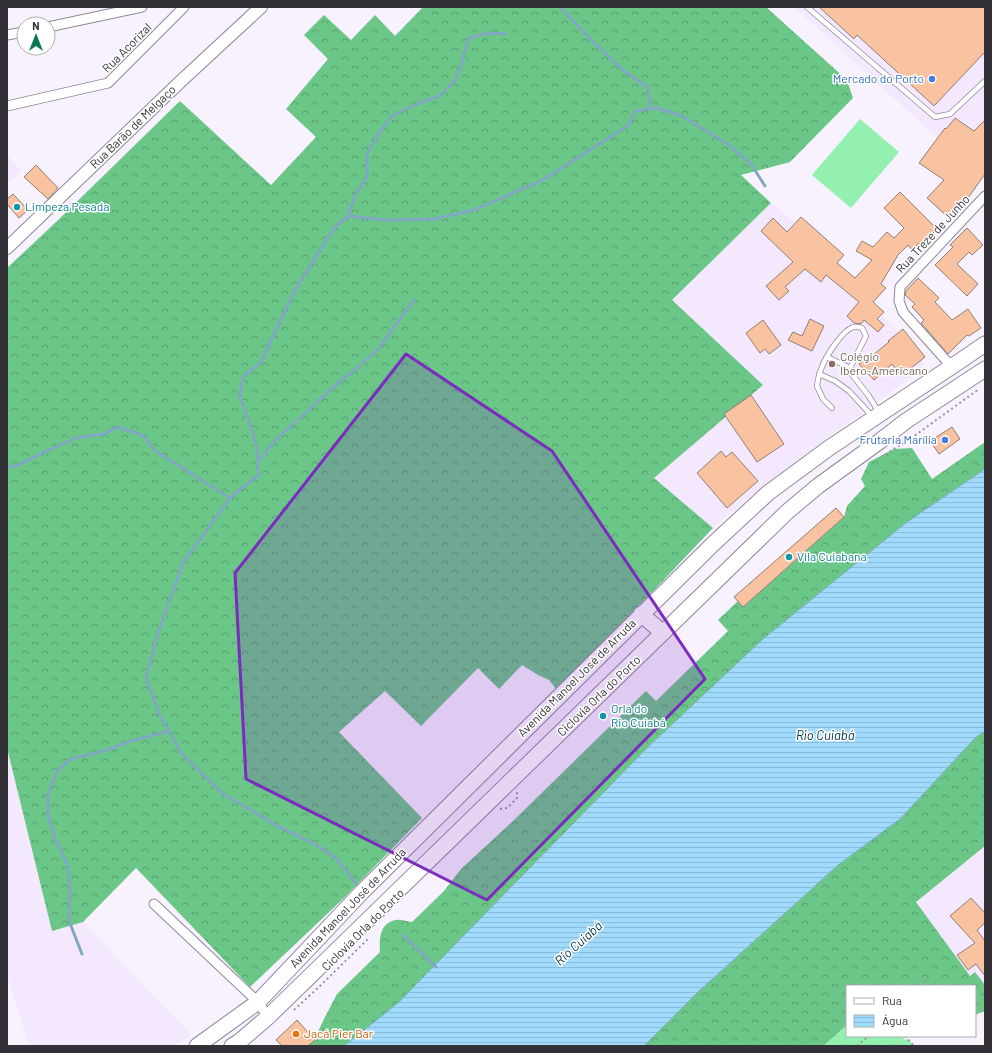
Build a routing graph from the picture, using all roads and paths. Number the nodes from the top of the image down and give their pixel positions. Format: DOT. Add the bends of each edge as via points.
graph roads {
  1 [pos="142,7"];
  2 [pos="184,7"];
  3 [pos="261,7"];
  4 [pos="807,7"];
  5 [pos="56,25"];
  6 [pos="985,81"];
  7 [pos="7,106"];
  8 [pos="985,196"];
  9 [pos="7,248"];
  10 [pos="985,344"];
  11 [pos="827,357"];
  12 [pos="951,366"];
  13 [pos="850,368"];
  14 [pos="985,369"];
  15 [pos="819,374"];
  16 [pos="981,387"];
  17 [pos="832,408"];
  18 [pos="877,416"];
  19 [pos="878,458"];
  20 [pos="641,614"];
  21 [pos="663,633"];
  22 [pos="519,788"];
  23 [pos="495,811"];
  24 [pos="154,904"];
  25 [pos="372,934"];
  26 [pos="929,977"];
  27 [pos="922,985"];
  28 [pos="258,1002"];
  29 [pos="291,1012"];
  30 [pos="268,1017"];
  31 [pos="868,1037"];
  32 [pos="907,1037"];
  33 [pos="197,1046"];
  34 [pos="232,1046"];
  35 [pos="856,1046"];
  36 [pos="914,1046"];
  1 -- 5 [label="street"];
  2 -- 7 [label="street, Rua Acorizal" via="108,83"];
  3 -- 9 [label="street, Rua Barão de Melgaço"];
  4 -- 6 [label="lane" via="935,117 950,114"];
  8 -- 12 [label="street, Rua Treze de Junho" via="900,287 899,301 903,312"];
  10 -- 12 [label="main road, Avenida Manoel José de Arruda"];
  11 -- 13 [label="lane"];
  11 -- 13 [label="lane" via="846,332 854,327 862,328 866,336"];
  11 -- 15 [label="lane"];
  12 -- 18 [label="main road, Avenida Manoel José de Arruda"];
  13 -- 18 [label="lane" via="851,374 868,395"];
  14 -- 21 [label="main road, Avenida Manoel José de Arruda" via="906,421 818,486 782,517"];
  15 -- 17 [label="lane" via="816,386"];
  15 -- 18 [label="lane" via="849,391"];
  16 -- 19 [label="path" via="910,439"];
  18 -- 20 [label="main road, Avenida Manoel José de Arruda" via="768,493"];
  20 -- 21 [label="main road"];
  20 -- 28 [label="main road, Avenida Manoel José de Arruda" via="362,892"];
  21 -- 30 [label="main road, Avenida Manoel José de Arruda"];
  22 -- 23 [label="path" via="517,798 507,808"];
  24 -- 28 [label="street"];
  25 -- 29 [label="path, Ciclovia Orla do Porto"];
  26 -- 27 [label="path"];
  28 -- 30 [label="street"];
  28 -- 33 [label="main road, Avenida Manoel José de Arruda"];
  30 -- 34 [label="main road, Avenida Manoel José de Arruda"];
  31 -- 35 [label="path"];
  32 -- 36 [label="path"];
}
